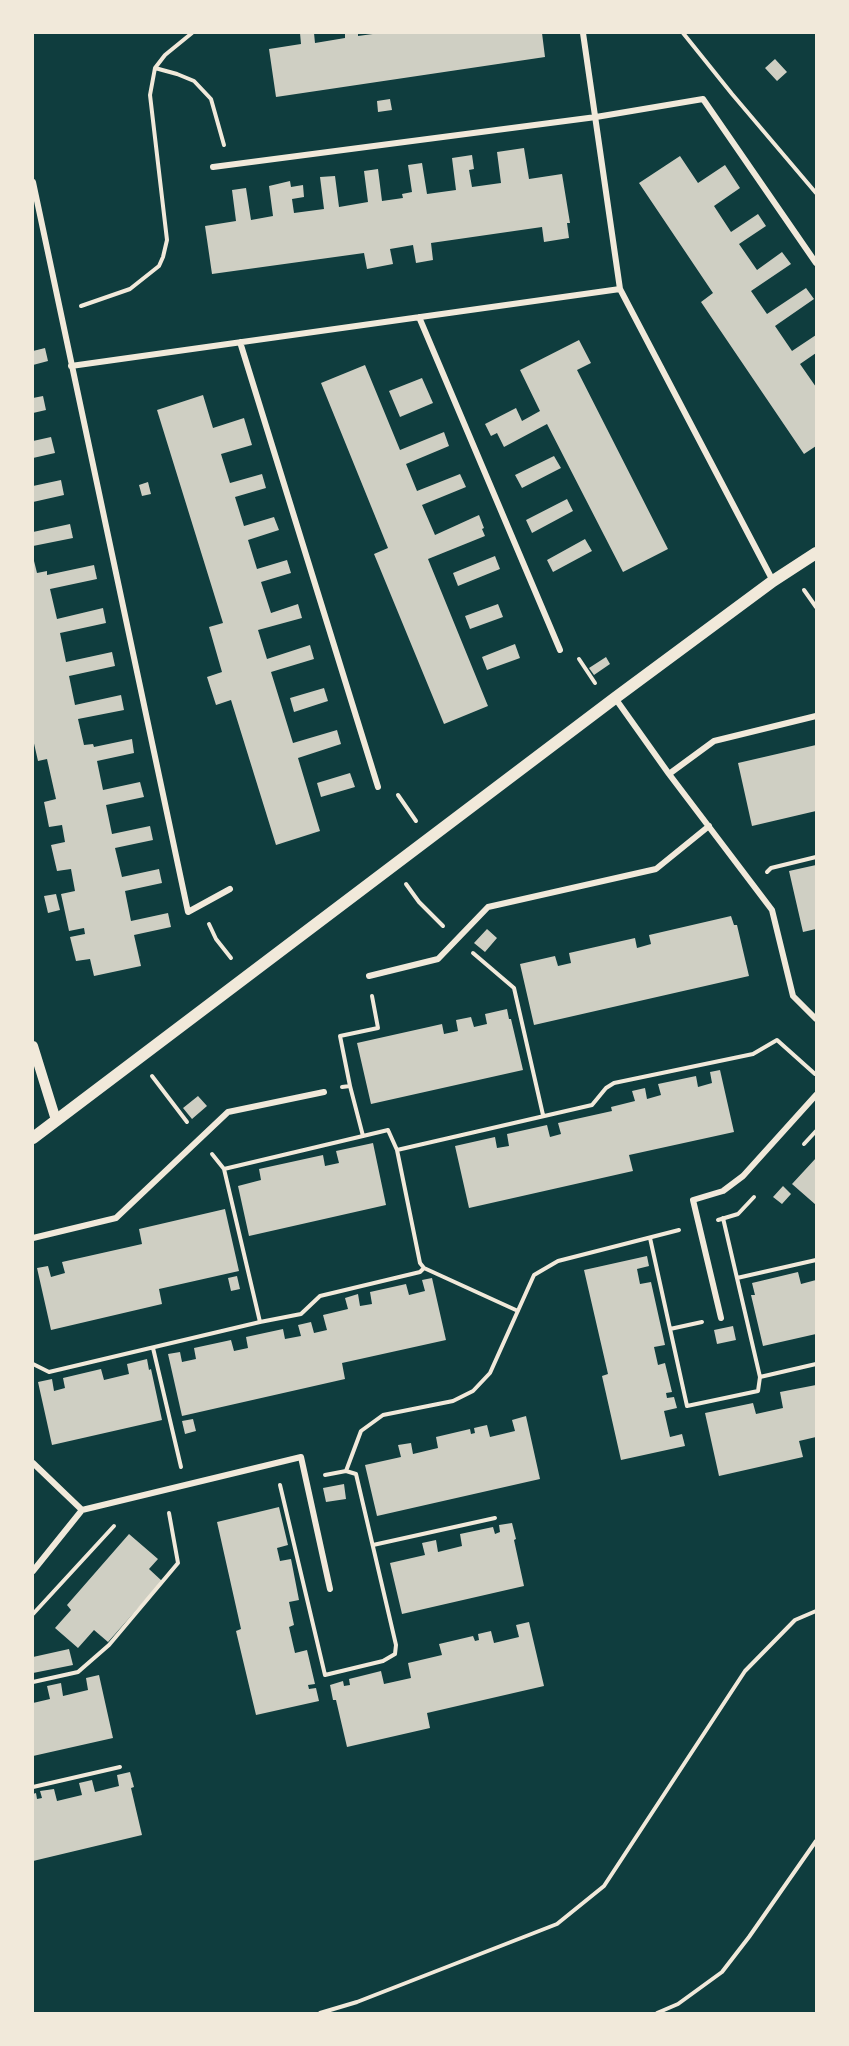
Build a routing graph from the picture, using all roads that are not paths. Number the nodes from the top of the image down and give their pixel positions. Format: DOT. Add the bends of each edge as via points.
graph roads {
  1 [pos="583,33"];
  2 [pos="596,117"];
  3 [pos="213,167"];
  4 [pos="33,182"];
  5 [pos="816,263"];
  6 [pos="620,289"];
  7 [pos="419,317"];
  8 [pos="240,342"];
  9 [pos="71,366"];
  10 [pos="816,553"];
  11 [pos="773,581"];
  12 [pos="560,650"];
  13 [pos="612,700"];
  14 [pos="816,716"];
  15 [pos="669,774"];
  16 [pos="378,787"];
  17 [pos="709,826"];
  18 [pos="230,889"];
  19 [pos="369,976"];
  20 [pos="816,1019"];
  21 [pos="33,1046"];
  22 [pos="324,1092"];
  23 [pos="816,1095"];
  24 [pos="56,1120"];
  25 [pos="33,1138"];
  26 [pos="33,1238"];
  27 [pos="721,1318"];
  28 [pos="33,1462"];
  29 [pos="82,1510"];
  30 [pos="33,1571"];
  31 [pos="330,1589"];
  1 -- 2 [label="street"];
  2 -- 3 [label="street"];
  2 -- 5 [label="street" via="703,99"];
  2 -- 6 [label="street"];
  4 -- 9 [label="street"];
  6 -- 7 [label="street"];
  6 -- 11 [label="street"];
  7 -- 8 [label="street"];
  7 -- 12 [label="street"];
  8 -- 9 [label="street"];
  8 -- 16 [label="street"];
  9 -- 18 [label="street" via="188,912"];
  10 -- 11 [label="main road"];
  11 -- 13 [label="main road"];
  13 -- 15 [label="street"];
  13 -- 24 [label="main road"];
  14 -- 15 [label="street" via="714,741"];
  15 -- 17 [label="street"];
  17 -- 19 [label="street" via="656,869 488,908 438,959"];
  17 -- 20 [label="street" via="772,910 793,996"];
  21 -- 24 [label="street"];
  22 -- 26 [label="street" via="228,1113 116,1218"];
  23 -- 27 [label="street" via="743,1176 723,1191 693,1200"];
  24 -- 25 [label="main road"];
  28 -- 29 [label="street"];
  29 -- 30 [label="street"];
  29 -- 31 [label="street" via="300,1457"];
}
